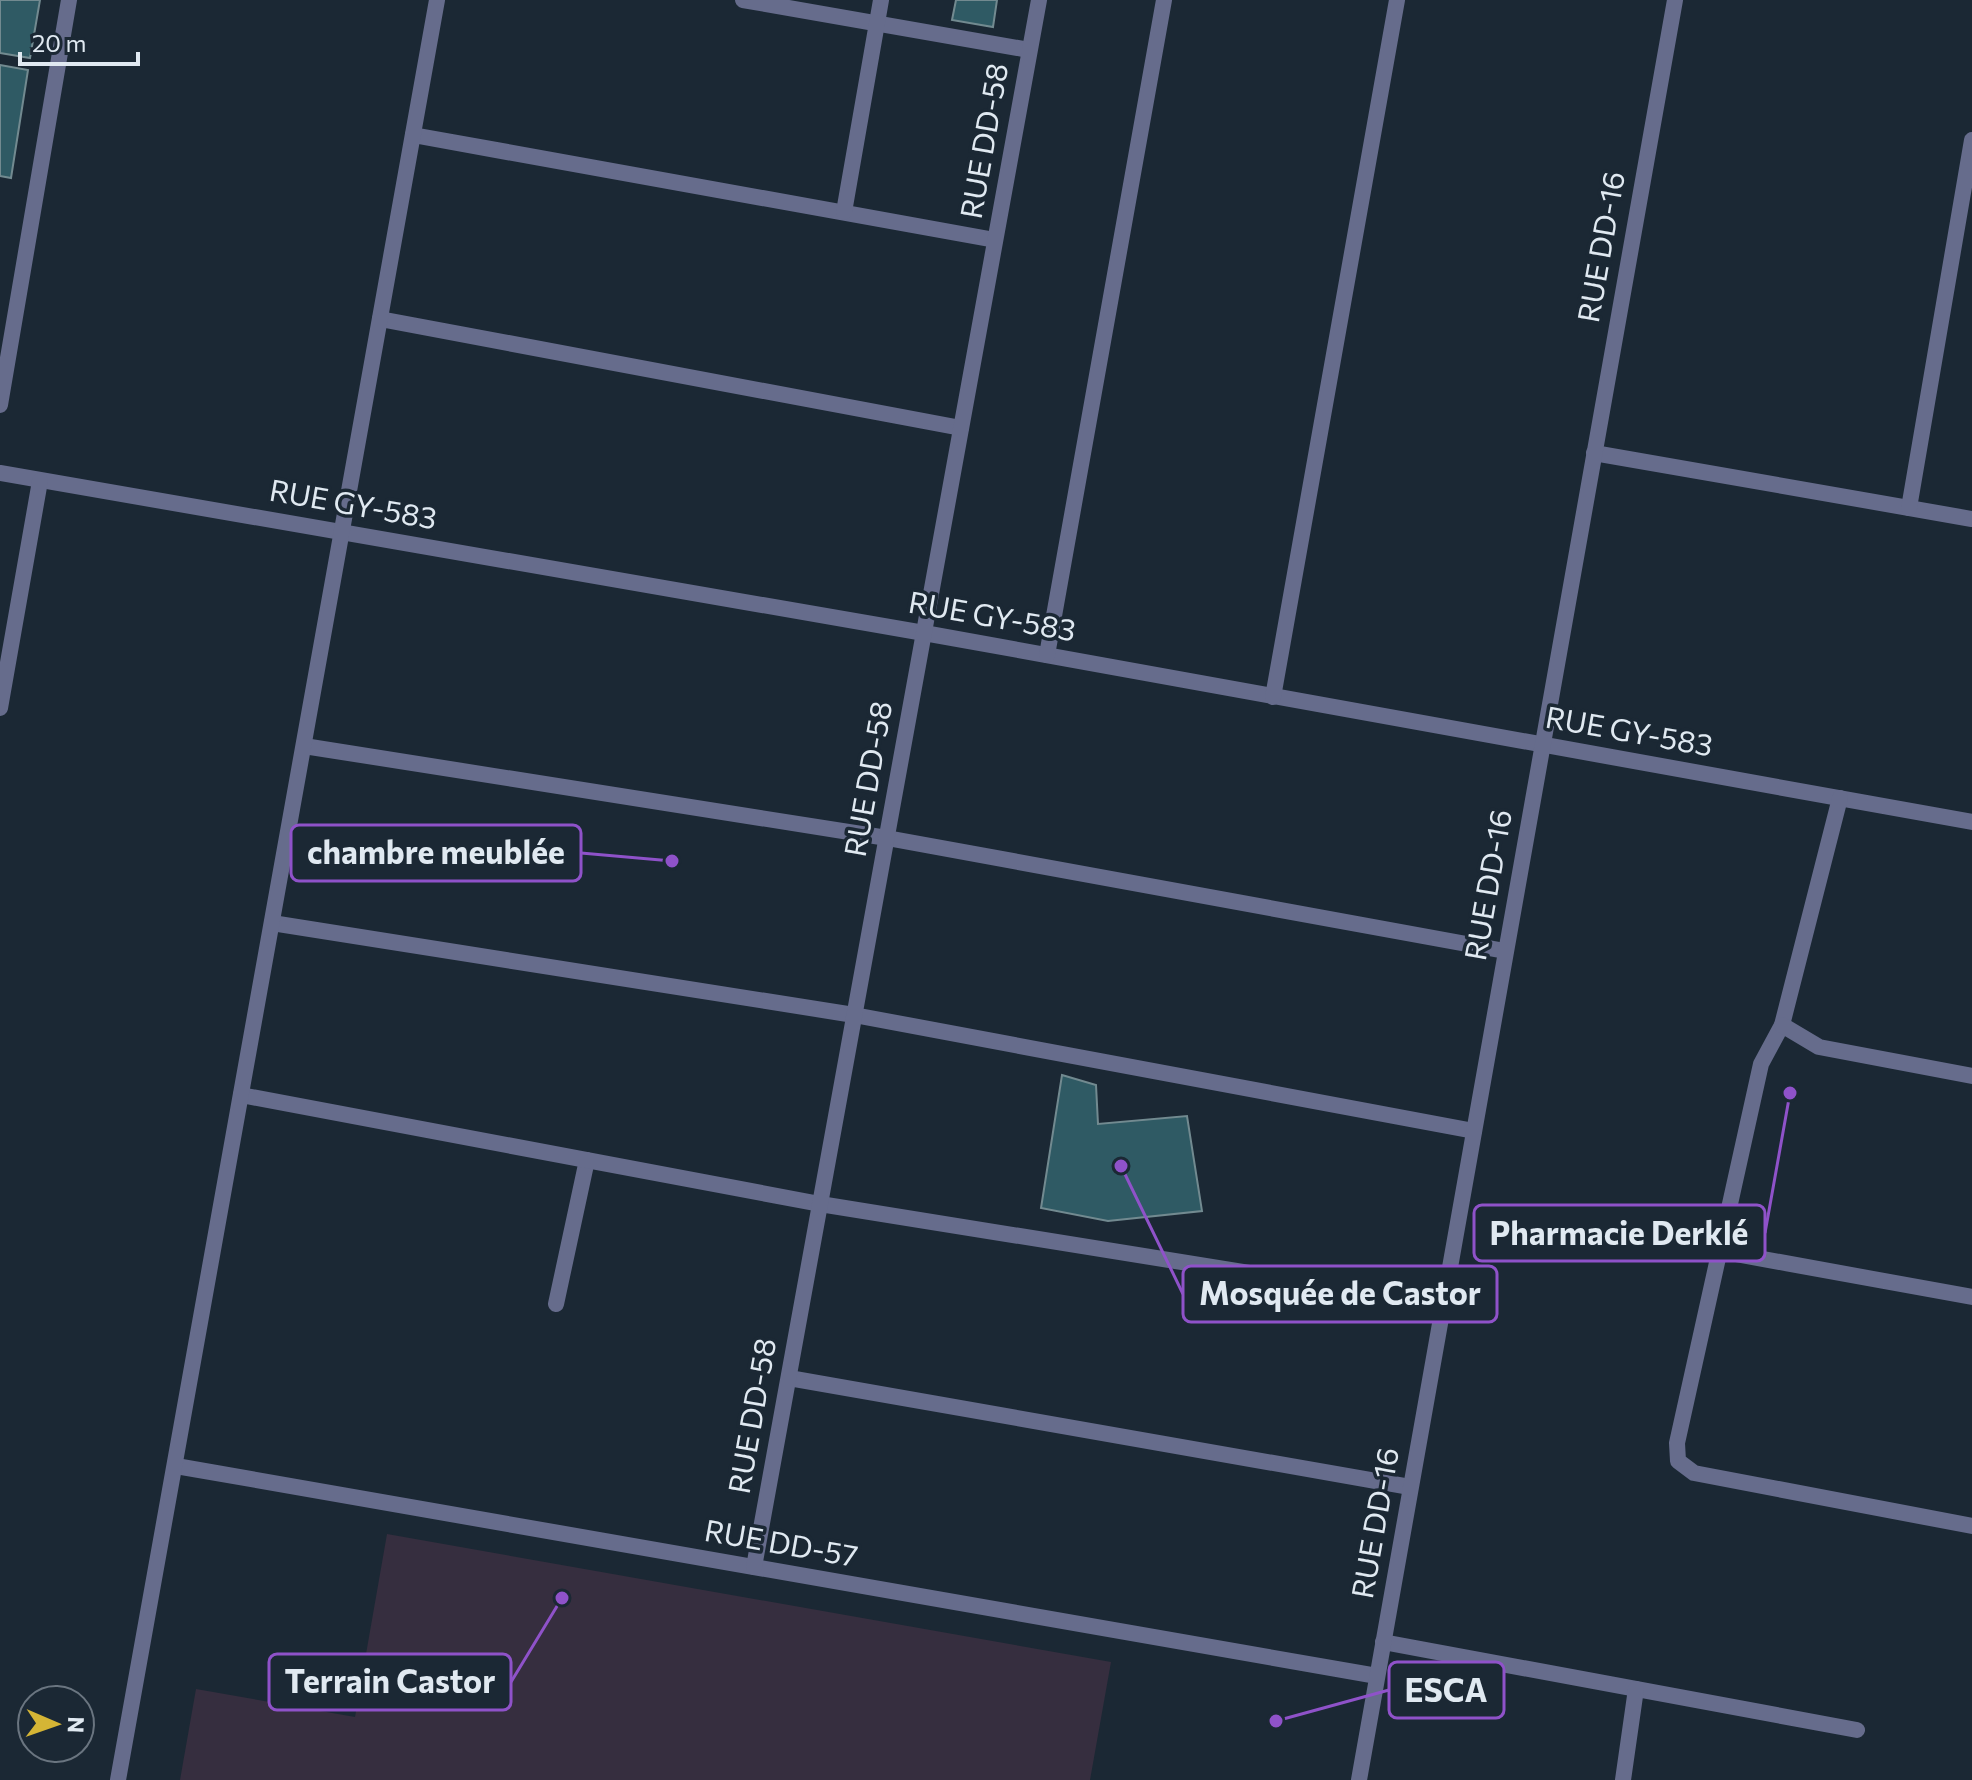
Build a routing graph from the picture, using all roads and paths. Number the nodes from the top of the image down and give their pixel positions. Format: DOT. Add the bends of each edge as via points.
graph roads {
  1 [pos="69,0"];
  2 [pos="437,0"];
  3 [pos="743,0"];
  4 [pos="881,0"];
  5 [pos="1039,0"];
  6 [pos="1164,0"];
  7 [pos="1397,0"];
  8 [pos="1675,0"];
  9 [pos="877,24"];
  10 [pos="1029,50"];
  11 [pos="413,135"];
  12 [pos="1972,140"];
  13 [pos="844,212"];
  14 [pos="995,240"];
  15 [pos="380,319"];
  16 [pos="0,405"];
  17 [pos="961,428"];
  18 [pos="1594,453"];
  19 [pos="0,473"];
  20 [pos="40,481"];
  21 [pos="1909,508"];
  22 [pos="1972,519"];
  23 [pos="342,530"];
  24 [pos="924,633"];
  25 [pos="1047,655"];
  26 [pos="1273,697"];
  27 [pos="0,708"];
  28 [pos="1543,745"];
  29 [pos="304,746"];
  30 [pos="1840,798"];
  31 [pos="1972,822"];
  32 [pos="887,838"];
  33 [pos="272,923"];
  34 [pos="1505,951"];
  35 [pos="854,1015"];
  36 [pos="1782,1025"];
  37 [pos="1972,1076"];
  38 [pos="241,1095"];
  39 [pos="1474,1131"];
  40 [pos="587,1160"];
  41 [pos="820,1204"];
  42 [pos="1719,1251"];
  43 [pos="1972,1297"];
  44 [pos="556,1304"];
  45 [pos="1443,1304"];
  46 [pos="789,1378"];
  47 [pos="176,1466"];
  48 [pos="1410,1487"];
  49 [pos="1972,1526"];
  50 [pos="754,1567"];
  51 [pos="1383,1642"];
  52 [pos="1377,1676"];
  53 [pos="1636,1689"];
  54 [pos="1857,1730"];
  55 [pos="118,1780"];
  56 [pos="1359,1780"];
  57 [pos="1623,1780"];
  1 -- 16 [label="street"];
  2 -- 11 [label="street"];
  3 -- 9 [label="street"];
  4 -- 9 [label="street"];
  5 -- 10 [label="street, RUE DD-58"];
  6 -- 25 [label="street"];
  7 -- 26 [label="street"];
  8 -- 18 [label="street, RUE DD-16"];
  9 -- 10 [label="street"];
  9 -- 13 [label="street"];
  10 -- 14 [label="street, RUE DD-58"];
  11 -- 13 [label="street"];
  11 -- 15 [label="street"];
  12 -- 21 [label="street"];
  13 -- 14 [label="street"];
  14 -- 17 [label="street, RUE DD-58"];
  15 -- 17 [label="street"];
  15 -- 23 [label="street"];
  17 -- 24 [label="street, RUE DD-58"];
  18 -- 21 [label="street"];
  18 -- 28 [label="street, RUE DD-16"];
  19 -- 20 [label="street, RUE GY-583"];
  20 -- 23 [label="street, RUE GY-583"];
  20 -- 27 [label="street"];
  21 -- 22 [label="street"];
  23 -- 24 [label="street, RUE GY-583"];
  23 -- 29 [label="street"];
  24 -- 25 [label="street, RUE GY-583"];
  24 -- 32 [label="street, RUE DD-58"];
  25 -- 26 [label="street, RUE GY-583"];
  26 -- 28 [label="street, RUE GY-583"];
  28 -- 30 [label="street, RUE GY-583"];
  28 -- 34 [label="street, RUE DD-16"];
  29 -- 32 [label="street"];
  29 -- 33 [label="street"];
  30 -- 31 [label="street, RUE GY-583"];
  30 -- 36 [label="street"];
  32 -- 34 [label="street"];
  32 -- 35 [label="street, RUE DD-58"];
  33 -- 35 [label="street"];
  33 -- 38 [label="street"];
  34 -- 39 [label="street, RUE DD-16"];
  35 -- 39 [label="street"];
  35 -- 41 [label="street, RUE DD-58"];
  36 -- 37 [label="street" via="1819,1047"];
  36 -- 42 [label="street" via="1761,1064"];
  38 -- 40 [label="street"];
  38 -- 47 [label="street"];
  39 -- 45 [label="street, RUE DD-16"];
  40 -- 41 [label="street"];
  40 -- 44 [label="street"];
  41 -- 45 [label="street"];
  41 -- 46 [label="street, RUE DD-58"];
  42 -- 43 [label="street"];
  42 -- 49 [label="street" via="1677,1443 1678,1461 1694,1473"];
  45 -- 48 [label="street, RUE DD-16"];
  46 -- 48 [label="street"];
  46 -- 50 [label="street, RUE DD-58"];
  47 -- 50 [label="street, RUE DD-57"];
  47 -- 55 [label="street"];
  48 -- 51 [label="street, RUE DD-16"];
  50 -- 52 [label="street, RUE DD-57"];
  51 -- 52 [label="street, RUE DD-16"];
  51 -- 53 [label="street"];
  52 -- 56 [label="street, RUE DD-16"];
  53 -- 54 [label="street"];
  53 -- 57 [label="street"];
}
